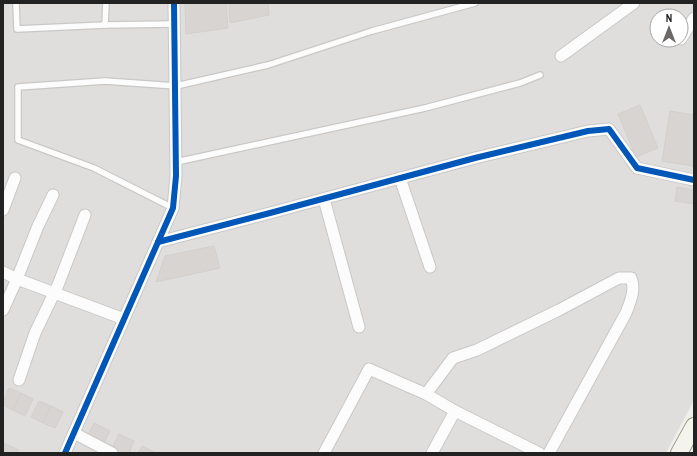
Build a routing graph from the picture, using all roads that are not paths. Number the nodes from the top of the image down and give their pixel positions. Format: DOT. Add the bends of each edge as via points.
graph roads {
  1 [pos="16,3"];
  2 [pos="106,3"];
  3 [pos="174,3"];
  4 [pos="474,3"];
  5 [pos="634,3"];
  6 [pos="174,24"];
  7 [pos="105,25"];
  8 [pos="561,56"];
  9 [pos="540,74"];
  10 [pos="176,86"];
  11 [pos="176,162"];
  12 [pos="15,178"];
  13 [pos="400,178"];
  14 [pos="694,180"];
  15 [pos="54,195"];
  16 [pos="324,199"];
  17 [pos="173,208"];
  18 [pos="3,210"];
  19 [pos="85,215"];
  20 [pos="158,242"];
  21 [pos="430,268"];
  22 [pos="3,272"];
  23 [pos="17,279"];
  24 [pos="54,292"];
  25 [pos="3,310"];
  26 [pos="124,319"];
  27 [pos="359,327"];
  28 [pos="19,380"];
  29 [pos="426,394"];
  30 [pos="455,410"];
  31 [pos="694,426"];
  32 [pos="74,433"];
  33 [pos="694,447"];
  34 [pos="65,453"];
  35 [pos="112,453"];
  36 [pos="324,453"];
  37 [pos="432,453"];
  38 [pos="539,453"];
  39 [pos="550,453"];
  40 [pos="680,453"];
  41 [pos="691,453"];
  1 -- 7 [label="lane" via="17,29"];
  2 -- 7 [label="lane"];
  3 -- 6 [label="street"];
  4 -- 10 [label="lane" via="372,31 268,65"];
  5 -- 8 [label="street"];
  6 -- 7 [label="lane"];
  6 -- 10 [label="street"];
  9 -- 11 [label="lane" via="520,83 425,108"];
  10 -- 11 [label="street"];
  10 -- 17 [label="lane" via="105,81 18,87 18,140 94,168"];
  11 -- 17 [label="street"];
  12 -- 18 [label="street"];
  13 -- 14 [label="street" via="551,139 609,129 637,168"];
  13 -- 16 [label="street"];
  13 -- 21 [label="street"];
  15 -- 23 [label="street" via="38,226"];
  16 -- 20 [label="street"];
  16 -- 27 [label="street"];
  17 -- 20 [label="street"];
  19 -- 24 [label="street"];
  20 -- 26 [label="street"];
  22 -- 23 [label="street"];
  23 -- 24 [label="street"];
  23 -- 25 [label="street"];
  24 -- 26 [label="street"];
  24 -- 28 [label="street" via="35,333"];
  26 -- 32 [label="street"];
  29 -- 30 [label="street"];
  29 -- 36 [label="street" via="369,369"];
  29 -- 39 [label="street" via="453,358 477,350 619,278 631,278 632,297 626,313"];
  30 -- 37 [label="street"];
  30 -- 38 [label="street"];
  31 -- 40 [label="main road"];
  32 -- 34 [label="street"];
  32 -- 35 [label="street"];
  33 -- 41 [label="main road"];
}
